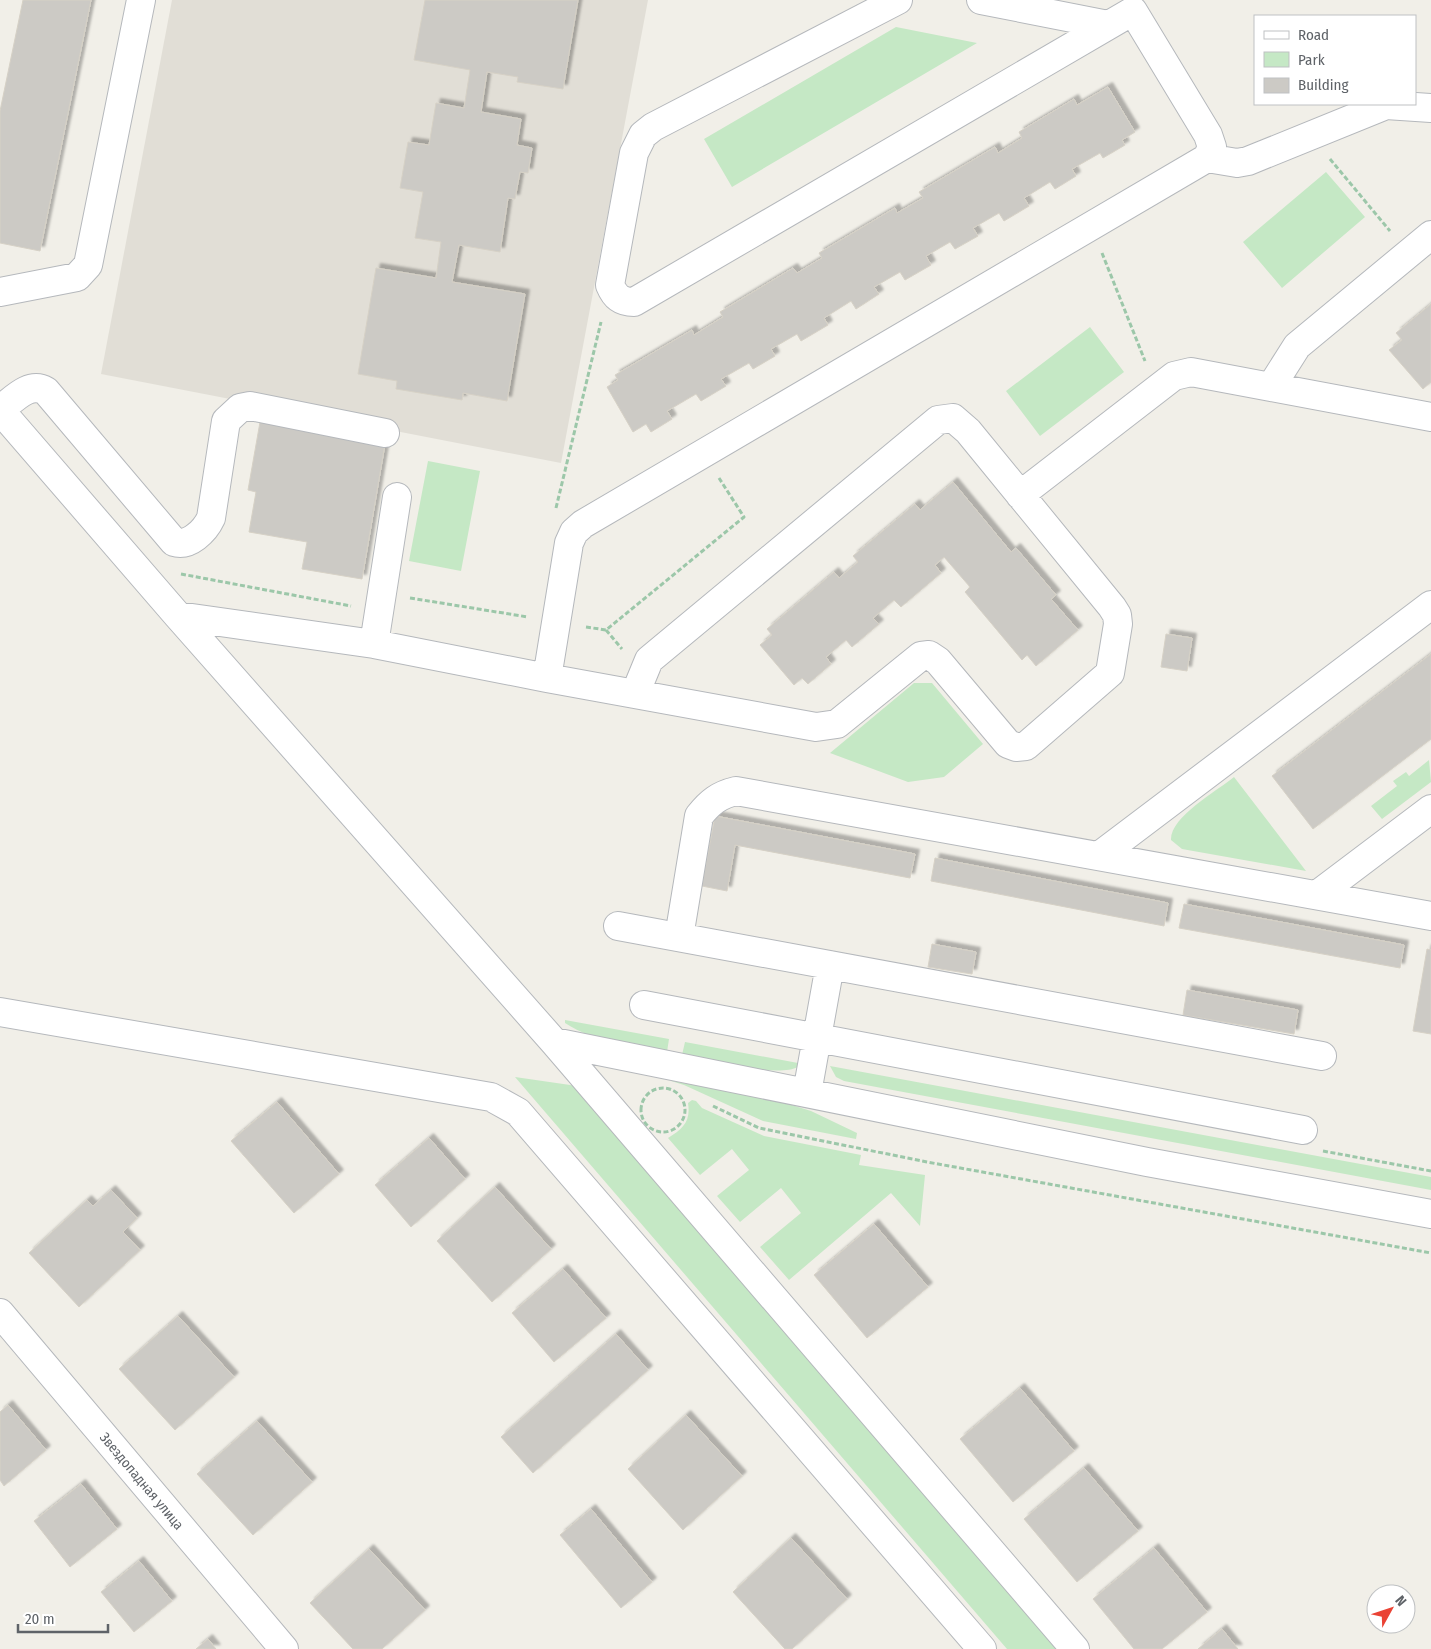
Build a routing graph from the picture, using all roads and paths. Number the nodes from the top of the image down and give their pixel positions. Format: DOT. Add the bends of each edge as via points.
graph roads {
  1 [pos="140,0"];
  2 [pos="898,0"];
  3 [pos="981,0"];
  4 [pos="1108,25"];
  5 [pos="1431,108"];
  6 [pos="1310,136"];
  7 [pos="1206,158"];
  8 [pos="1092,227"];
  9 [pos="1431,235"];
  10 [pos="1408,254"];
  11 [pos="610,285"];
  12 [pos="0,292"];
  13 [pos="1271,386"];
  14 [pos="1156,390"];
  15 [pos="0,410"];
  16 [pos="1431,417"];
  17 [pos="385,433"];
  18 [pos="703,454"];
  19 [pos="1020,495"];
  20 [pos="398,497"];
  21 [pos="555,513"];
  22 [pos="176,573"];
  23 [pos="381,594"];
  24 [pos="1431,605"];
  25 [pos="532,608"];
  26 [pos="178,616"];
  27 [pos="556,622"];
  28 [pos="374,644"];
  29 [pos="547,678"];
  30 [pos="635,694"];
  31 [pos="1431,808"];
  32 [pos="1099,856"];
  33 [pos="1317,895"];
  34 [pos="1431,916"];
  35 [pos="618,926"];
  36 [pos="679,937"];
  37 [pos="830,965"];
  38 [pos="644,1004"];
  39 [pos="0,1012"];
  40 [pos="817,1038"];
  41 [pos="554,1042"];
  42 [pos="1322,1056"];
  43 [pos="807,1093"];
  44 [pos="680,1094"];
  45 [pos="686,1096"];
  46 [pos="709,1104"];
  47 [pos="1303,1130"];
  48 [pos="1431,1214"];
  49 [pos="1431,1253"];
  50 [pos="0,1313"];
  51 [pos="284,1649"];
  52 [pos="982,1649"];
  53 [pos="1075,1649"];
  1 -- 12 [label="street" via="88,266 77,276"];
  2 -- 11 [label="street" via="662,122 643,135 634,153"];
  3 -- 4 [label="street"];
  4 -- 7 [label="street" via="1133,10 1208,135 1212,147"];
  4 -- 11 [label="street" via="634,302 625,302 614,295"];
  5 -- 6 [label="street" via="1386,105"];
  6 -- 7 [label="street" via="1248,161 1237,163"];
  6 -- 10 [label="path"];
  7 -- 8 [label="street"];
  8 -- 14 [label="path"];
  8 -- 18 [label="street"];
  9 -- 10 [label="street"];
  10 -- 13 [label="street" via="1297,346"];
  11 -- 21 [label="path"];
  13 -- 14 [label="street" via="1191,372 1174,376"];
  13 -- 16 [label="street"];
  14 -- 19 [label="street"];
  15 -- 17 [label="street" via="32,387 46,391 179,544 192,540 208,525 226,421 240,408 250,406"];
  15 -- 26 [label="street"];
  18 -- 27 [label="street" via="574,532 569,543"];
  18 -- 27 [label="path" via="744,516 606,630"];
  19 -- 30 [label="street" via="968,431 953,418 938,420 649,660"];
  19 -- 30 [label="street" via="1112,607 1118,624 1110,673 1026,746 1008,744 938,661 929,655 921,656 837,724 816,727"];
  20 -- 23 [label="street"];
  22 -- 23 [label="path" via="359,607 362,590"];
  23 -- 25 [label="path" via="530,618"];
  23 -- 28 [label="street"];
  24 -- 32 [label="street"];
  26 -- 28 [label="street"];
  26 -- 41 [label="street"];
  27 -- 29 [label="street"];
  28 -- 29 [label="street"];
  29 -- 30 [label="street"];
  31 -- 33 [label="street"];
  32 -- 33 [label="street"];
  32 -- 36 [label="street" via="736,790 720,795 699,816"];
  33 -- 34 [label="street"];
  35 -- 36 [label="street"];
  36 -- 37 [label="street"];
  37 -- 40 [label="street"];
  37 -- 42 [label="street"];
  38 -- 40 [label="street"];
  39 -- 52 [label="street" via="505,1102 518,1112"];
  40 -- 43 [label="street"];
  40 -- 47 [label="street"];
  41 -- 43 [label="street"];
  41 -- 53 [label="street"];
  43 -- 48 [label="street" via="1137,1160"];
  44 -- 44 [label="path" via="686,1108 683,1122 665,1133 650,1129 641,1109 647,1095 660,1088"];
  44 -- 45 [label="path"];
  46 -- 49 [label="path" via="759,1128 927,1162"];
  50 -- 51 [label="street, Звездопадная улица"];
}
